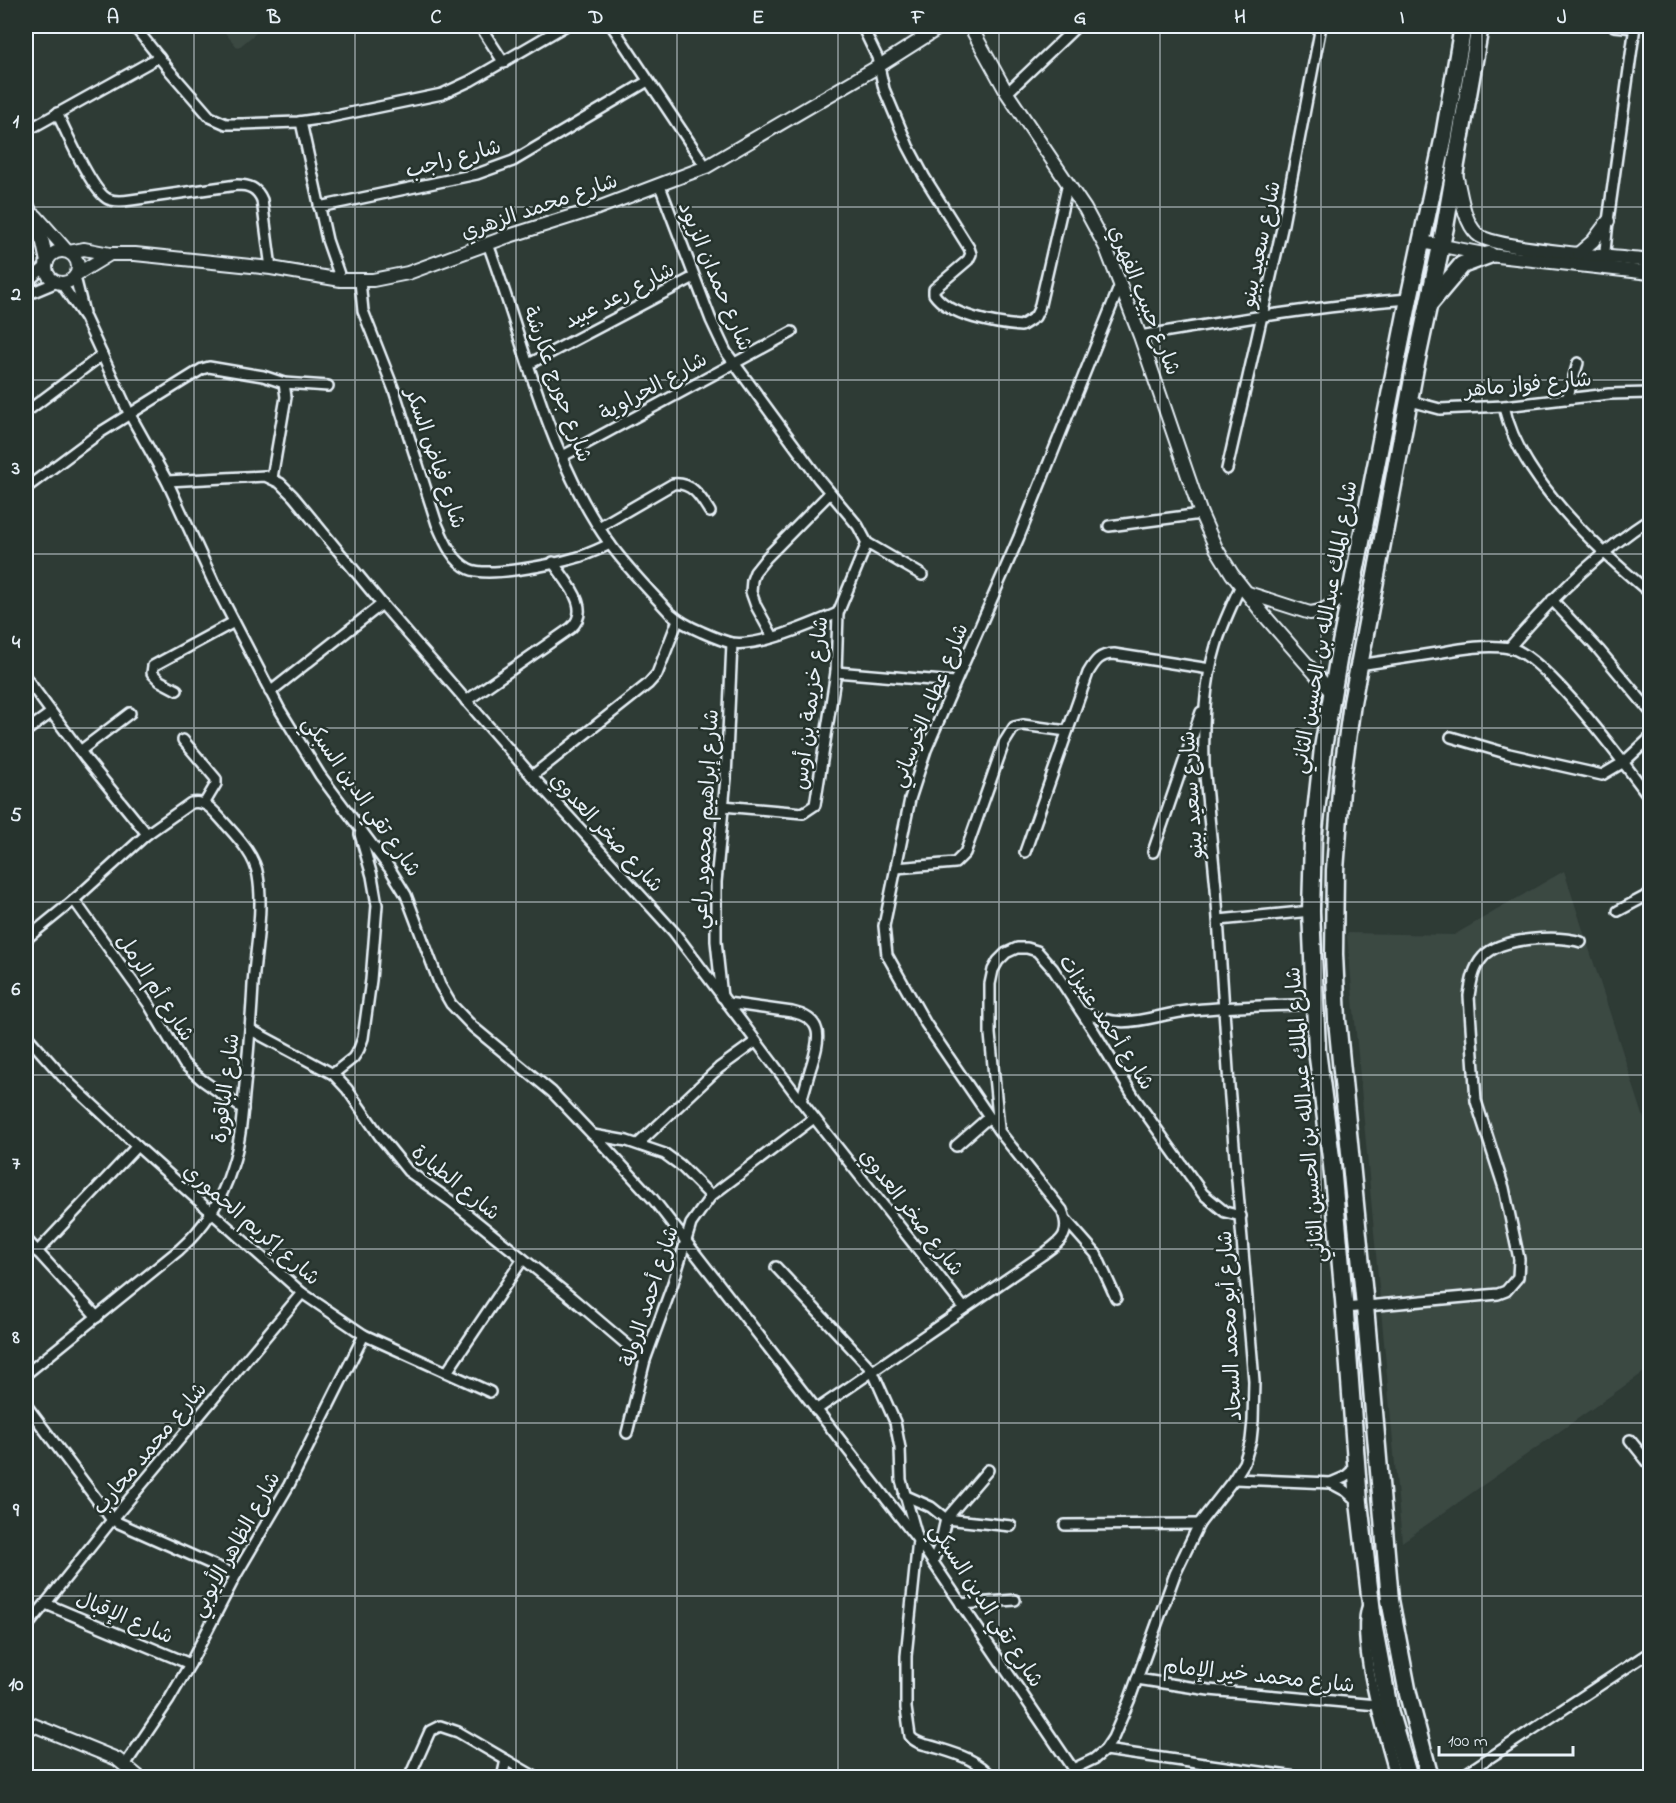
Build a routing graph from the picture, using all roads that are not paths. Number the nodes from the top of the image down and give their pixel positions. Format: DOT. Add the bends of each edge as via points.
graph roads {
  1 [pos="134,26"];
  2 [pos="480,26"];
  3 [pos="565,26"];
  4 [pos="612,26"];
  5 [pos="862,26"];
  6 [pos="918,26"];
  7 [pos="942,26"];
  8 [pos="960,26"];
  9 [pos="970,26"];
  10 [pos="1077,26"];
  11 [pos="1321,26"];
  12 [pos="1463,26"];
  13 [pos="1480,26"];
  14 [pos="1614,26"];
  15 [pos="1635,27"];
  16 [pos="923,38"];
  17 [pos="984,53"];
  18 [pos="159,57"];
  19 [pos="504,63"];
  20 [pos="879,66"];
  21 [pos="648,81"];
  22 [pos="1007,93"];
  23 [pos="57,113"];
  24 [pos="301,122"];
  25 [pos="26,131"];
  26 [pos="706,167"];
  27 [pos="1455,167"];
  28 [pos="1068,183"];
  29 [pos="660,186"];
  30 [pos="28,206"];
  31 [pos="319,207"];
  32 [pos="1608,221"];
  33 [pos="1422,242"];
  34 [pos="488,244"];
  35 [pos="1440,245"];
  36 [pos="68,251"];
  37 [pos="1579,253"];
  38 [pos="110,254"];
  39 [pos="1489,255"];
  40 [pos="1604,261"];
  41 [pos="1650,261"];
  42 [pos="46,264"];
  43 [pos="271,267"];
  44 [pos="1650,273"];
  45 [pos="76,275"];
  46 [pos="694,277"];
  47 [pos="341,280"];
  48 [pos="360,282"];
  49 [pos="26,283"];
  50 [pos="59,283"];
  51 [pos="1120,285"];
  52 [pos="26,295"];
  53 [pos="1409,299"];
  54 [pos="1427,306"];
  55 [pos="1262,315"];
  56 [pos="85,318"];
  57 [pos="792,332"];
  58 [pos="1140,336"];
  59 [pos="102,355"];
  60 [pos="732,363"];
  61 [pos="1578,363"];
  62 [pos="529,364"];
  63 [pos="284,383"];
  64 [pos="328,386"];
  65 [pos="1650,393"];
  66 [pos="1567,399"];
  67 [pos="1410,401"];
  68 [pos="1504,406"];
  69 [pos="26,412"];
  70 [pos="129,413"];
  71 [pos="563,456"];
  72 [pos="1227,470"];
  73 [pos="273,478"];
  74 [pos="167,482"];
  75 [pos="26,488"];
  76 [pos="830,493"];
  77 [pos="710,512"];
  78 [pos="1201,514"];
  79 [pos="1650,519"];
  80 [pos="1110,526"];
  81 [pos="599,527"];
  82 [pos="867,543"];
  83 [pos="610,544"];
  84 [pos="1604,552"];
  85 [pos="553,562"];
  86 [pos="922,575"];
  87 [pos="1352,585"];
  88 [pos="1244,589"];
  89 [pos="1650,593"];
  90 [pos="1552,600"];
  91 [pos="382,604"];
  92 [pos="838,613"];
  93 [pos="678,620"];
  94 [pos="234,622"];
  95 [pos="773,637"];
  96 [pos="732,643"];
  97 [pos="1509,648"];
  98 [pos="1359,665"];
  99 [pos="1210,669"];
  100 [pos="836,672"];
  101 [pos="26,678"];
  102 [pos="956,682"];
  103 [pos="177,690"];
  104 [pos="270,692"];
  105 [pos="1332,693"];
  106 [pos="466,701"];
  107 [pos="1205,701"];
  108 [pos="1650,711"];
  109 [pos="51,713"];
  110 [pos="130,713"];
  111 [pos="26,731"];
  112 [pos="1067,731"];
  113 [pos="1451,737"];
  114 [pos="1650,738"];
  115 [pos="183,740"];
  116 [pos="80,751"];
  117 [pos="1624,762"];
  118 [pos="532,776"];
  119 [pos="1650,798"];
  120 [pos="204,804"];
  121 [pos="723,806"];
  122 [pos="358,826"];
  123 [pos="147,834"];
  124 [pos="1025,852"];
  125 [pos="1153,852"];
  126 [pos="896,868"];
  127 [pos="1650,894"];
  128 [pos="74,900"];
  129 [pos="1311,911"];
  130 [pos="1618,911"];
  131 [pos="1219,920"];
  132 [pos="26,939"];
  133 [pos="1581,942"];
  134 [pos="725,1000"];
  135 [pos="1315,1004"];
  136 [pos="1226,1008"];
  137 [pos="1079,1010"];
  138 [pos="251,1030"];
  139 [pos="26,1035"];
  140 [pos="755,1042"];
  141 [pos="333,1074"];
  142 [pos="801,1101"];
  143 [pos="243,1109"];
  144 [pos="989,1117"];
  145 [pos="814,1118"];
  146 [pos="999,1131"];
  147 [pos="593,1135"];
  148 [pos="638,1144"];
  149 [pos="137,1146"];
  150 [pos="956,1146"];
  151 [pos="711,1196"];
  152 [pos="212,1214"];
  153 [pos="1241,1216"];
  154 [pos="1066,1220"];
  155 [pos="26,1239"];
  156 [pos="685,1242"];
  157 [pos="37,1252"];
  158 [pos="523,1259"];
  159 [pos="776,1267"];
  160 [pos="302,1293"];
  161 [pos="1116,1298"];
  162 [pos="1365,1306"];
  163 [pos="964,1308"];
  164 [pos="1345,1308"];
  165 [pos="97,1317"];
  166 [pos="364,1335"];
  167 [pos="645,1360"];
  168 [pos="872,1370"];
  169 [pos="447,1372"];
  170 [pos="26,1374"];
  171 [pos="490,1392"];
  172 [pos="26,1405"];
  173 [pos="816,1410"];
  174 [pos="627,1432"];
  175 [pos="1630,1440"];
  176 [pos="1244,1463"];
  177 [pos="1650,1465"];
  178 [pos="1356,1466"];
  179 [pos="988,1470"];
  180 [pos="1234,1479"];
  181 [pos="1257,1479"];
  182 [pos="1331,1483"];
  183 [pos="904,1495"];
  184 [pos="1359,1502"];
  185 [pos="946,1519"];
  186 [pos="112,1520"];
  187 [pos="1199,1524"];
  188 [pos="1065,1525"];
  189 [pos="1011,1526"];
  190 [pos="918,1540"];
  191 [pos="933,1561"];
  192 [pos="236,1575"];
  193 [pos="1014,1600"];
  194 [pos="1370,1600"];
  195 [pos="46,1604"];
  196 [pos="961,1604"];
  197 [pos="26,1628"];
  198 [pos="1650,1652"];
  199 [pos="189,1664"];
  200 [pos="1137,1679"];
  201 [pos="1377,1705"];
  202 [pos="26,1722"];
  203 [pos="1105,1750"];
  204 [pos="506,1760"];
  205 [pos="125,1765"];
  206 [pos="1073,1769"];
  207 [pos="140,1778"];
  208 [pos="409,1778"];
  209 [pos="502,1778"];
  210 [pos="537,1778"];
  211 [pos="993,1778"];
  212 [pos="1079,1778"];
  213 [pos="1303,1778"];
  214 [pos="1396,1778"];
  215 [pos="1409,1778"];
  216 [pos="1430,1778"];
  217 [pos="1459,1778"];
  1 -- 18 [label="street"];
  2 -- 19 [label="street"];
  3 -- 19 [label="street"];
  4 -- 21 [label="street"];
  5 -- 20 [label="street"];
  6 -- 16 [label="street"];
  7 -- 16 [label="street, شارع محمد الزهري"];
  8 -- 17 [label="street, شارع حبيب الفهري"];
  9 -- 17 [label="street, شارع حبيب الفهري"];
  10 -- 22 [label="street"];
  11 -- 55 [label="street, شارع سعيد بينو" via="1293,179"];
  12 -- 33 [label="highway, شارع الملك عبدالله بن الحسين الثاني"];
  13 -- 27 [label="highway, شارع الملك عبدالله بن الحسين الثاني"];
  14 -- 15 [label="street"];
  15 -- 32 [label="street"];
  16 -- 20 [label="street, شارع محمد الزهري"];
  17 -- 22 [label="street, شارع حبيب الفهري"];
  18 -- 23 [label="street"];
  18 -- 24 [label="street" via="216,121"];
  19 -- 24 [label="street" via="429,98"];
  20 -- 26 [label="street, شارع محمد الزهري"];
  20 -- 28 [label="street" via="884,89 908,146 969,248 968,260 934,289 937,299 989,322 1021,326 1035,317"];
  21 -- 26 [label="street"];
  21 -- 31 [label="street, شارع راجب" via="513,161 477,174"];
  22 -- 28 [label="street, شارع حبيب الفهري"];
  23 -- 25 [label="street"];
  23 -- 43 [label="street" via="90,178 106,199 131,200 237,185 253,188 262,200"];
  24 -- 31 [label="street"];
  26 -- 29 [label="street, شارع محمد الزهري"];
  27 -- 35 [label="highway, شارع الملك عبدالله بن الحسين الثاني"];
  27 -- 37 [label="street" via="1465,213 1483,239"];
  28 -- 51 [label="street, شارع حبيب الفهري" via="1096,228"];
  29 -- 34 [label="street, شارع محمد الزهري"];
  29 -- 46 [label="street, شارع حمدان الزيود"];
  30 -- 36 [label="street"];
  30 -- 42 [label="street" via="43,243"];
  31 -- 47 [label="street"];
  32 -- 37 [label="street"];
  32 -- 40 [label="street"];
  33 -- 35 [label="street"];
  33 -- 53 [label="highway, شارع الملك عبدالله بن الحسين الثاني"];
  34 -- 48 [label="street, شارع محمد الزهري" via="408,273"];
  34 -- 62 [label="street, شارع جورج عكارشة"];
  35 -- 39 [label="street"];
  35 -- 54 [label="highway, شارع الملك عبدالله بن الحسين الثاني"];
  36 -- 38 [label="street, شارع محمد الزهري" via="84,249"];
  36 -- 42 [label="street" via="55,252"];
  36 -- 45 [label="street" via="78,261"];
  37 -- 40 [label="street"];
  38 -- 43 [label="street, شارع محمد الزهري"];
  38 -- 45 [label="street"];
  39 -- 40 [label="street"];
  39 -- 54 [label="highway" via="1462,265"];
  40 -- 41 [label="street"];
  40 -- 44 [label="street"];
  42 -- 49 [label="street"];
  42 -- 50 [label="street" via="49,276"];
  43 -- 47 [label="street, شارع محمد الزهري"];
  45 -- 50 [label="street"];
  45 -- 56 [label="street, شارع تقي الدين السبكي"];
  46 -- 60 [label="street, شارع حمدان الزيود"];
  46 -- 62 [label="street, شارع رعد عبيد"];
  47 -- 48 [label="street, شارع محمد الزهري"];
  48 -- 85 [label="street, شارع فياض السكر" via="363,311 394,390 437,524 452,553 469,569 480,572"];
  50 -- 52 [label="street"];
  50 -- 56 [label="street, شارع تقي الدين السبكي"];
  51 -- 58 [label="street, شارع حبيب الفهري"];
  51 -- 102 [label="street, شارع عطاء الخرساني"];
  53 -- 55 [label="street"];
  53 -- 87 [label="highway, شارع الملك عبدالله بن الحسين الثاني"];
  54 -- 67 [label="highway, شارع الملك عبدالله بن الحسين الثاني"];
  55 -- 58 [label="street"];
  55 -- 72 [label="street, شارع سعيد بينو"];
  56 -- 59 [label="street, شارع تقي الدين السبكي"];
  57 -- 60 [label="street, شارع الحراوية"];
  58 -- 78 [label="street, شارع حبيب الفهري"];
  59 -- 69 [label="street"];
  59 -- 70 [label="street, شارع تقي الدين السبكي"];
  60 -- 71 [label="street, شارع الحراوية"];
  60 -- 76 [label="street, شارع حمدان الزيود"];
  61 -- 66 [label="street"];
  62 -- 71 [label="street, شارع جورج عكارشة"];
  63 -- 64 [label="street"];
  63 -- 70 [label="street" via="209,367"];
  63 -- 73 [label="street" via="286,397"];
  65 -- 66 [label="street, شارع فواز ماهر"];
  66 -- 68 [label="street, شارع فواز ماهر"];
  67 -- 68 [label="street, شارع فواز ماهر" via="1440,409"];
  67 -- 98 [label="highway, شارع الملك عبدالله بن الحسين الثاني"];
  68 -- 84 [label="street" via="1513,438 1541,481"];
  70 -- 74 [label="street, شارع تقي الدين السبكي"];
  70 -- 75 [label="street"];
  71 -- 81 [label="street, شارع جورج عكارشة"];
  73 -- 74 [label="street" via="256,475"];
  73 -- 91 [label="street, شارع صخر العدوي" via="293,496"];
  74 -- 94 [label="street, شارع تقي الدين السبكي"];
  76 -- 82 [label="street"];
  76 -- 95 [label="street" via="755,572 751,592"];
  77 -- 81 [label="street" via="699,494 673,484"];
  78 -- 80 [label="street"];
  78 -- 88 [label="street, شارع حبيب الفهري" via="1216,548"];
  79 -- 84 [label="street"];
  81 -- 83 [label="street, شارع جورج عكارشة"];
  82 -- 86 [label="street"];
  82 -- 92 [label="street, شارع خزيمة بن أوس"];
  83 -- 85 [label="street, شارع فياض السكر" via="577,558"];
  83 -- 93 [label="street, شارع جورج عكارشة"];
  84 -- 89 [label="street"];
  84 -- 90 [label="street"];
  85 -- 106 [label="street" via="579,604 578,620"];
  87 -- 88 [label="street" via="1331,606 1310,613"];
  87 -- 105 [label="highway, شارع الملك عبدالله بن الحسين الثاني"];
  88 -- 99 [label="street, شارع سعيد بينو" via="1222,628"];
  88 -- 105 [label="street, شارع حبيب الفهري"];
  90 -- 97 [label="street"];
  90 -- 108 [label="street"];
  91 -- 104 [label="street"];
  91 -- 106 [label="street, شارع صخر العدوي"];
  92 -- 95 [label="street, شارع جورج عكارشة"];
  92 -- 100 [label="street, شارع خزيمة بن أوس"];
  93 -- 96 [label="street, شارع جورج عكارشة"];
  93 -- 118 [label="street" via="657,674"];
  94 -- 103 [label="street" via="153,666 152,674"];
  94 -- 104 [label="street, شارع تقي الدين السبكي"];
  95 -- 96 [label="street, شارع جورج عكارشة"];
  96 -- 121 [label="street, شارع إبراهيم محمود راعي"];
  97 -- 98 [label="street" via="1455,650"];
  97 -- 117 [label="street" via="1543,669"];
  98 -- 162 [label="highway, شارع الملك عبدالله بن الحسين الثاني" via="1337,823 1334,954"];
  99 -- 107 [label="street, شارع سعيد بينو"];
  99 -- 112 [label="street" via="1106,654 1088,673"];
  100 -- 102 [label="street"];
  100 -- 121 [label="street, شارع خزيمة بن أوس" via="817,798 812,809 803,813"];
  101 -- 109 [label="street"];
  102 -- 126 [label="street, شارع عطاء الخرساني" via="916,779"];
  104 -- 122 [label="street, شارع تقي الدين السبكي" via="308,757"];
  105 -- 129 [label="highway, شارع الملك عبدالله بن الحسين الثاني" via="1314,832"];
  106 -- 118 [label="street, شارع صخر العدوي"];
  107 -- 125 [label="street"];
  107 -- 131 [label="street, شارع سعيد بينو" via="1204,765"];
  109 -- 111 [label="street"];
  109 -- 116 [label="street"];
  110 -- 116 [label="street"];
  112 -- 124 [label="street"];
  112 -- 126 [label="street" via="1023,724 1014,727 1004,743 962,858 951,864"];
  113 -- 117 [label="street" via="1597,775"];
  114 -- 117 [label="street"];
  115 -- 120 [label="street" via="216,778"];
  116 -- 123 [label="street"];
  117 -- 119 [label="street"];
  118 -- 134 [label="street, شارع صخر العدوي" via="662,918"];
  120 -- 123 [label="street" via="191,803"];
  120 -- 138 [label="street, شارع الباقورة" via="246,848 258,874"];
  121 -- 134 [label="street, شارع إبراهيم محمود راعي" via="716,918"];
  122 -- 141 [label="street" via="375,891 376,937 363,1038 353,1058"];
  122 -- 147 [label="street, شارع تقي الدين السبكي" via="406,895 451,1004 552,1092"];
  123 -- 128 [label="street"];
  126 -- 144 [label="street, شارع عطاء الخرساني" via="884,926 887,955 926,1024"];
  127 -- 130 [label="street"];
  128 -- 132 [label="street"];
  128 -- 143 [label="street, شارع أم الرمل" via="148,1003 184,1064"];
  129 -- 131 [label="street"];
  129 -- 135 [label="highway, شارع الملك عبدالله بن الحسين الثاني"];
  131 -- 136 [label="street, شارع سعيد بينو"];
  133 -- 162 [label="street" via="1560,938 1499,947 1482,958 1471,984 1476,1101 1506,1198 1519,1259 1518,1277 1498,1294"];
  134 -- 140 [label="street, شارع صخر العدوي"];
  134 -- 142 [label="street" via="792,1011 813,1022 817,1047"];
  135 -- 136 [label="street"];
  135 -- 164 [label="highway, شارع الملك عبدالله بن الحسين الثاني"];
  136 -- 137 [label="street" via="1193,1010 1130,1023 1099,1020"];
  136 -- 153 [label="street, شارع أبو محمد السجاد"];
  137 -- 146 [label="street, شارع أحمد عنيزات" via="1037,951 1017,948 998,961 993,970 989,1003"];
  137 -- 153 [label="street, شارع أحمد عنيزات" via="1193,1180 1215,1205"];
  138 -- 141 [label="street, شارع الطيارة"];
  138 -- 143 [label="street, شارع الباقورة"];
  139 -- 149 [label="street, شارع إكريم الحموري" via="63,1077"];
  140 -- 142 [label="street, شارع صخر العدوي"];
  140 -- 148 [label="street" via="719,1068"];
  141 -- 158 [label="street, شارع الطيارة" via="402,1165"];
  142 -- 145 [label="street, شارع صخر العدوي"];
  143 -- 152 [label="street, شارع الباقورة" via="232,1167"];
  144 -- 146 [label="street, شارع عطاء الخرساني"];
  144 -- 150 [label="street"];
  145 -- 151 [label="street, شارع أحمد الرولة"];
  145 -- 163 [label="street, شارع صخر العدوي"];
  146 -- 154 [label="street, شارع عطاء الخرساني"];
  147 -- 148 [label="street"];
  147 -- 156 [label="street, شارع تقي الدين السبكي" via="652,1198"];
  148 -- 151 [label="street" via="672,1158"];
  149 -- 152 [label="street, شارع إكريم الحموري"];
  149 -- 157 [label="street"];
  151 -- 156 [label="street, شارع أحمد الرولة" via="691,1224"];
  152 -- 160 [label="street, شارع إكريم الحموري"];
  152 -- 165 [label="street, شارع الباقورة" via="179,1250"];
  153 -- 176 [label="street, شارع أبو محمد السجاد" via="1255,1400"];
  154 -- 161 [label="street, شارع عطاء الخرساني" via="1096,1254"];
  154 -- 163 [label="street" via="1066,1233 1055,1245"];
  155 -- 157 [label="street"];
  156 -- 167 [label="street, شارع أحمد الرولة"];
  156 -- 173 [label="street, شارع تقي الدين السبكي"];
  157 -- 165 [label="street"];
  158 -- 167 [label="street, شارع الطيارة"];
  158 -- 169 [label="street"];
  159 -- 168 [label="street, شارع تقي الدين السبكي"];
  160 -- 166 [label="street, شارع إكريم الحموري"];
  160 -- 186 [label="street, شارع محمد محارب"];
  162 -- 164 [label="street"];
  162 -- 216 [label="highway, شارع الملك عبدالله بن الحسين الثاني" via="1390,1600 1408,1694"];
  163 -- 168 [label="street"];
  164 -- 178 [label="highway, شارع الملك عبدالله بن الحسين الثاني"];
  165 -- 170 [label="street, شارع الباقورة"];
  166 -- 169 [label="street, شارع إكريم الحموري"];
  166 -- 192 [label="street, شارع الظاهر الأيوبي" via="289,1485"];
  167 -- 174 [label="street, شارع أحمد الرولة"];
  168 -- 173 [label="street"];
  168 -- 183 [label="street, شارع تقي الدين السبكي" via="895,1422"];
  169 -- 171 [label="street, شارع إكريم الحموري"];
  172 -- 186 [label="street"];
  173 -- 190 [label="street, شارع تقي الدين السبكي"];
  175 -- 177 [label="street"];
  176 -- 180 [label="street, شارع أبو محمد السجاد"];
  176 -- 181 [label="street"];
  178 -- 182 [label="street"];
  178 -- 184 [label="highway, شارع الملك عبدالله بن الحسين الثاني"];
  179 -- 185 [label="street"];
  180 -- 181 [label="street"];
  180 -- 187 [label="street, شارع أبو محمد السجاد"];
  181 -- 182 [label="street"];
  182 -- 184 [label="street"];
  183 -- 185 [label="street"];
  183 -- 190 [label="street, شارع تقي الدين السبكي"];
  184 -- 194 [label="highway, شارع الملك عبدالله بن الحسين الثاني"];
  185 -- 189 [label="street"];
  185 -- 191 [label="street"];
  186 -- 192 [label="street"];
  186 -- 195 [label="street, شارع محمد محارب"];
  187 -- 188 [label="street"];
  187 -- 200 [label="street, شارع أبو محمد السجاد" via="1174,1574"];
  190 -- 191 [label="street, شارع تقي الدين السبكي"];
  190 -- 211 [label="street" via="907,1646 909,1731 913,1740 966,1757"];
  191 -- 196 [label="street, شارع تقي الدين السبكي"];
  192 -- 199 [label="street, شارع الظاهر الأيوبي"];
  193 -- 196 [label="street"];
  194 -- 201 [label="street" via="1363,1624"];
  194 -- 215 [label="highway, شارع الملك عبدالله بن الحسين الثاني" via="1389,1706"];
  195 -- 197 [label="street, شارع محمد محارب"];
  195 -- 199 [label="street, شارع الإقبال"];
  196 -- 206 [label="street, شارع تقي الدين السبكي"];
  198 -- 217 [label="street"];
  199 -- 205 [label="street, شارع الظاهر الأيوبي"];
  200 -- 201 [label="street, شارع محمد خير الإمام" via="1218,1691"];
  200 -- 203 [label="street, شارع أبو محمد السجاد" via="1121,1722"];
  201 -- 214 [label="street"];
  202 -- 205 [label="street"];
  203 -- 206 [label="street, شارع أبو محمد السجاد"];
  203 -- 213 [label="street"];
  204 -- 208 [label="street" via="459,1732 435,1728 425,1740"];
  204 -- 209 [label="street"];
  204 -- 210 [label="street"];
  205 -- 207 [label="street"];
  206 -- 212 [label="street, شارع تقي الدين السبكي"];
}
